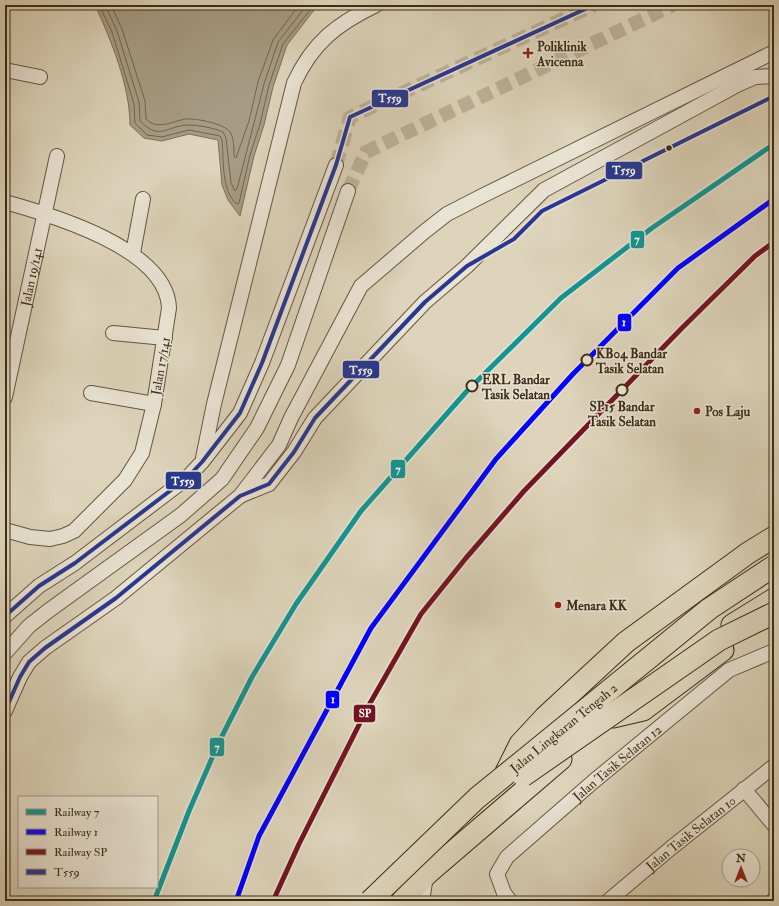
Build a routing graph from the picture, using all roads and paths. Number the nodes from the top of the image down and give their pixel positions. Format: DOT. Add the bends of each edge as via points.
graph roads {
  1 [pos="376,5"];
  2 [pos="774,52"];
  3 [pos="5,70"];
  4 [pos="774,76"];
  5 [pos="40,77"];
  6 [pos="737,85"];
  7 [pos="678,98"];
  8 [pos="57,156"];
  9 [pos="336,165"];
  10 [pos="348,191"];
  11 [pos="142,199"];
  12 [pos="5,202"];
  13 [pos="45,213"];
  14 [pos="133,253"];
  15 [pos="113,333"];
  16 [pos="165,338"];
  17 [pos="91,393"];
  18 [pos="5,397"];
  19 [pos="154,404"];
  20 [pos="202,462"];
  21 [pos="240,496"];
  22 [pos="5,530"];
  23 [pos="774,536"];
  24 [pos="774,565"];
  25 [pos="774,600"];
  26 [pos="774,613"];
  27 [pos="5,616"];
  28 [pos="774,618"];
  29 [pos="774,650"];
  30 [pos="5,653"];
  31 [pos="5,711"];
  32 [pos="612,717"];
  33 [pos="774,766"];
  34 [pos="506,772"];
  35 [pos="744,789"];
  36 [pos="774,825"];
  37 [pos="427,874"];
  38 [pos="362,901"];
  39 [pos="370,901"];
  40 [pos="384,901"];
  41 [pos="402,901"];
  42 [pos="422,901"];
  43 [pos="510,901"];
  44 [pos="608,901"];
  1 -- 20 [label="street" via="328,33 308,56 294,83 214,404"];
  2 -- 7 [label="street"];
  3 -- 5 [label="street"];
  4 -- 6 [label="street" via="755,78"];
  6 -- 7 [label="street"];
  6 -- 21 [label="street" via="544,190 467,266 426,302 315,418 294,452 269,484"];
  7 -- 21 [label="street" via="447,214 361,286 279,445"];
  8 -- 13 [label="street, Jalan 19/141"];
  9 -- 20 [label="street" via="262,363 240,413"];
  10 -- 30 [label="street" via="288,365 257,428 222,480 181,515 29,626"];
  11 -- 14 [label="street"];
  12 -- 13 [label="street, Jalan 17/141"];
  13 -- 14 [label="street, Jalan 17/141"];
  13 -- 18 [label="street, Jalan 19/141"];
  14 -- 16 [label="street, Jalan 17/141" via="147,265 165,289 169,308"];
  15 -- 16 [label="street"];
  16 -- 19 [label="street, Jalan 17/141"];
  17 -- 19 [label="street"];
  19 -- 22 [label="street, Jalan 17/141" via="142,453 135,466 125,480 74,531 50,539"];
  20 -- 27 [label="street" via="166,495 75,563 39,586"];
  21 -- 31 [label="street" via="116,598 29,662"];
  23 -- 34 [label="highway" via="626,642 520,744"];
  24 -- 34 [label="highway, Jalan Lingkaran Tengah 2" via="748,580 708,610"];
  24 -- 39 [label="highway, bridge" via="709,609 477,798"];
  25 -- 32 [label="highway, Jalan Lingkaran Tengah 2" via="738,621"];
  26 -- 40 [label="highway, bridge" via="719,640 482,805"];
  28 -- 32 [label="highway" via="748,632 707,661 644,710"];
  29 -- 43 [label="street, Jalan Tasik Selatan 12" via="730,670 594,781 507,857 497,874"];
  32 -- 37 [label="highway, Jalan Lingkaran Tengah 2"];
  33 -- 35 [label="street, Jalan Tasik Selatan 10"];
  34 -- 38 [label="highway, Jalan Lingkaran Tengah 2" via="390,868"];
  35 -- 36 [label="street"];
  35 -- 44 [label="street, Jalan Tasik Selatan 10"];
  37 -- 41 [label="highway, Jalan Lingkaran Tengah 2"];
  37 -- 42 [label="street"];
}
